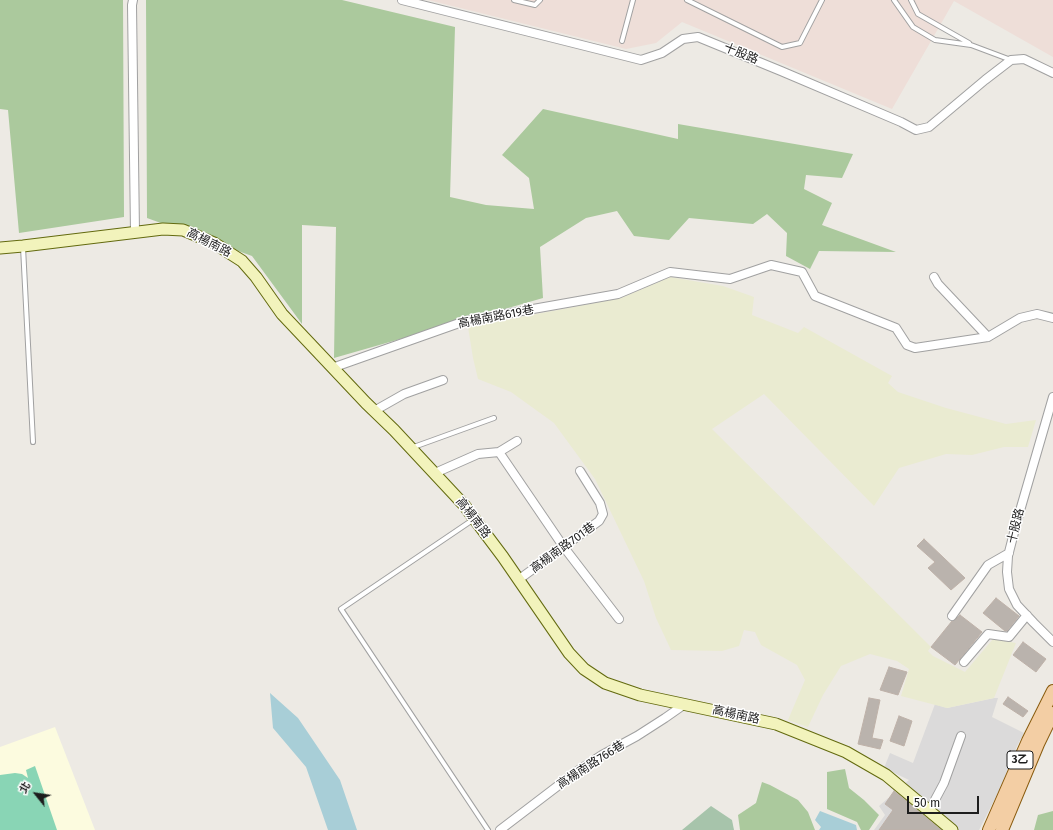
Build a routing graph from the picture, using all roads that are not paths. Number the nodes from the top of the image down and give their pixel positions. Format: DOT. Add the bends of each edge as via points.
graph roads {
  1 [pos="133,0"];
  2 [pos="402,0"];
  3 [pos="514,0"];
  4 [pos="540,0"];
  5 [pos="633,0"];
  6 [pos="687,0"];
  7 [pos="822,0"];
  8 [pos="894,0"];
  9 [pos="911,0"];
  10 [pos="622,41"];
  11 [pos="971,45"];
  12 [pos="1011,60"];
  13 [pos="1053,73"];
  14 [pos="135,233"];
  15 [pos="22,246"];
  16 [pos="0,248"];
  17 [pos="934,277"];
  18 [pos="1053,318"];
  19 [pos="988,337"];
  20 [pos="332,368"];
  21 [pos="444,380"];
  22 [pos="1053,397"];
  23 [pos="374,411"];
  24 [pos="494,418"];
  25 [pos="517,441"];
  26 [pos="33,442"];
  27 [pos="411,448"];
  28 [pos="499,452"];
  29 [pos="580,471"];
  30 [pos="435,473"];
  31 [pos="474,518"];
  32 [pos="563,546"];
  33 [pos="1009,552"];
  34 [pos="518,580"];
  35 [pos="1026,615"];
  36 [pos="952,616"];
  37 [pos="619,619"];
  38 [pos="1053,642"];
  39 [pos="964,662"];
  40 [pos="1053,691"];
  41 [pos="685,704"];
  42 [pos="1053,713"];
  43 [pos="961,736"];
  44 [pos="929,811"];
  45 [pos="488,830"];
  46 [pos="500,830"];
  47 [pos="952,830"];
  48 [pos="989,830"];
  49 [pos="1002,830"];
  1 -- 14 [label="street"];
  2 -- 12 [label="street, 十股路" via="641,60 662,53 683,39 698,37 916,130 929,127"];
  3 -- 4 [label="lane" via="534,5"];
  5 -- 10 [label="lane"];
  6 -- 7 [label="lane" via="782,47 800,43"];
  8 -- 11 [label="lane" via="913,27 935,40"];
  9 -- 11 [label="lane" via="918,14"];
  11 -- 12 [label="lane"];
  12 -- 13 [label="street" via="1024,59"];
  14 -- 15 [label="street, 高楊南路"];
  14 -- 20 [label="street, 高楊南路" via="163,229 184,230 214,243 242,261 282,314"];
  15 -- 16 [label="street, 高楊南路"];
  15 -- 26 [label="lane"];
  17 -- 19 [label="street"];
  18 -- 19 [label="street" via="1037,314 1020,318"];
  19 -- 20 [label="street, 高楊南路619巷" via="915,348 907,345 896,328 815,296 802,272 771,265 730,279 670,272 618,294 465,321"];
  20 -- 23 [label="street, 高楊南路"];
  21 -- 23 [label="street" via="404,394"];
  22 -- 33 [label="street, 十股路"];
  23 -- 27 [label="street, 高楊南路"];
  24 -- 27 [label="lane"];
  25 -- 28 [label="street"];
  27 -- 30 [label="street, 高楊南路"];
  28 -- 30 [label="street" via="478,454"];
  28 -- 32 [label="street"];
  29 -- 32 [label="street, 高楊南路701巷" via="600,503 603,514 599,521"];
  30 -- 31 [label="street, 高楊南路"];
  31 -- 34 [label="street, 高楊南路"];
  31 -- 45 [label="lane" via="341,609"];
  32 -- 34 [label="street, 高楊南路701巷"];
  32 -- 37 [label="street"];
  33 -- 35 [label="street, 十股路" via="1009,589 1017,605"];
  33 -- 36 [label="street" via="988,565"];
  34 -- 41 [label="street, 高楊南路" via="569,653 584,669 605,684 640,695"];
  35 -- 38 [label="street, 十股路"];
  35 -- 39 [label="street" via="1009,637 988,634"];
  40 -- 48 [label="main road, 3乙"];
  41 -- 44 [label="street, 高楊南路" via="776,724 846,752 886,775"];
  41 -- 46 [label="street, 高楊南路766巷" via="576,772"];
  42 -- 49 [label="main road, 3乙"];
  43 -- 44 [label="street" via="944,783"];
  44 -- 47 [label="street, 高楊南路"];
}
